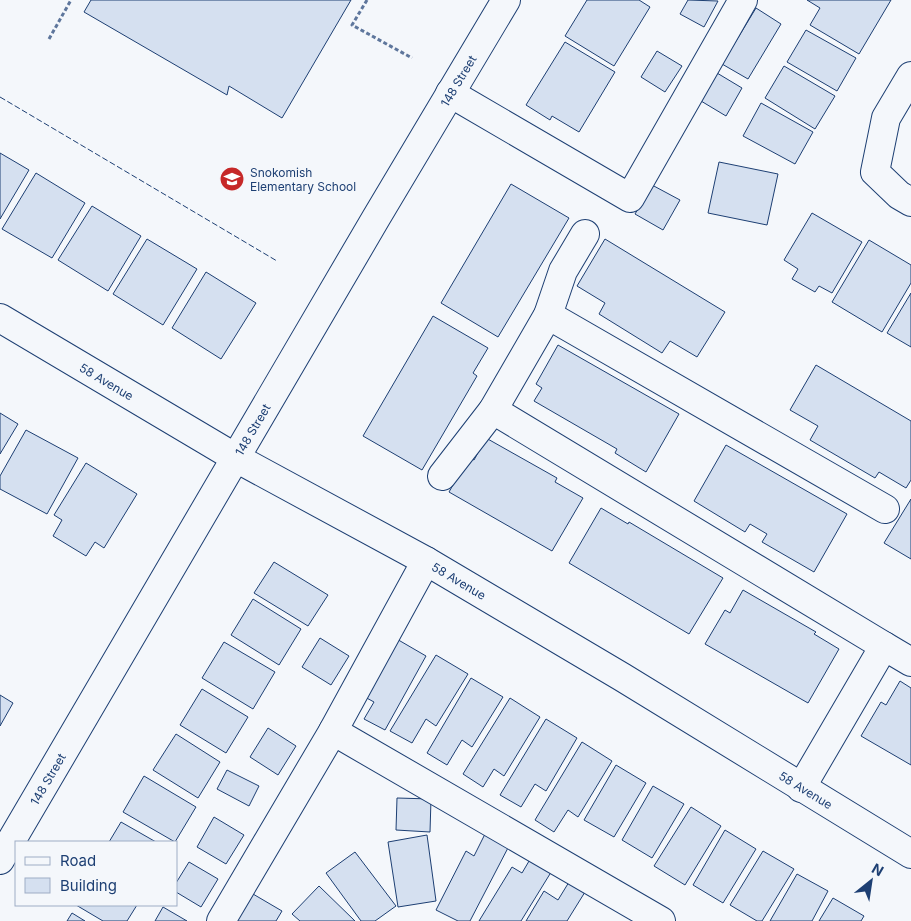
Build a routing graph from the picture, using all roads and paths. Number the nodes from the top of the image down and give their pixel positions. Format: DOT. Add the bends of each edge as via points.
graph roads {
  1 [pos="71,0"];
  2 [pos="367,0"];
  3 [pos="506,0"];
  4 [pos="743,0"];
  5 [pos="49,39"];
  6 [pos="412,58"];
  7 [pos="911,76"];
  8 [pos="450,93"];
  9 [pos="911,202"];
  10 [pos="585,234"];
  11 [pos="548,315"];
  12 [pos="0,318"];
  13 [pos="493,410"];
  14 [pos="236,458"];
  15 [pos="442,476"];
  16 [pos="885,509"];
  17 [pos="426,561"];
  18 [pos="884,646"];
  19 [pos="911,662"];
  20 [pos="333,731"];
  21 [pos="801,788"];
  22 [pos="911,854"];
  23 [pos="0,860"];
  24 [pos="221,921"];
  25 [pos="661,921"];
  1 -- 5 [label="path"];
  2 -- 6 [label="path" via="352,25"];
  3 -- 8 [label="street, 148 Street"];
  4 -- 8 [label="street" via="630,198"];
  7 -- 9 [label="street" via="886,118 875,172"];
  8 -- 14 [label="street, 148 Street"];
  10 -- 11 [label="street" via="563,272"];
  11 -- 13 [label="street"];
  11 -- 16 [label="street"];
  12 -- 14 [label="street, 58 Avenue"];
  13 -- 15 [label="street"];
  13 -- 18 [label="street"];
  14 -- 17 [label="street, 58 Avenue"];
  14 -- 23 [label="street, 148 Street"];
  17 -- 20 [label="street"];
  17 -- 21 [label="street, 58 Avenue"];
  18 -- 19 [label="street"];
  18 -- 21 [label="street"];
  20 -- 24 [label="street"];
  20 -- 25 [label="street"];
  21 -- 22 [label="street, 58 Avenue"];
}
